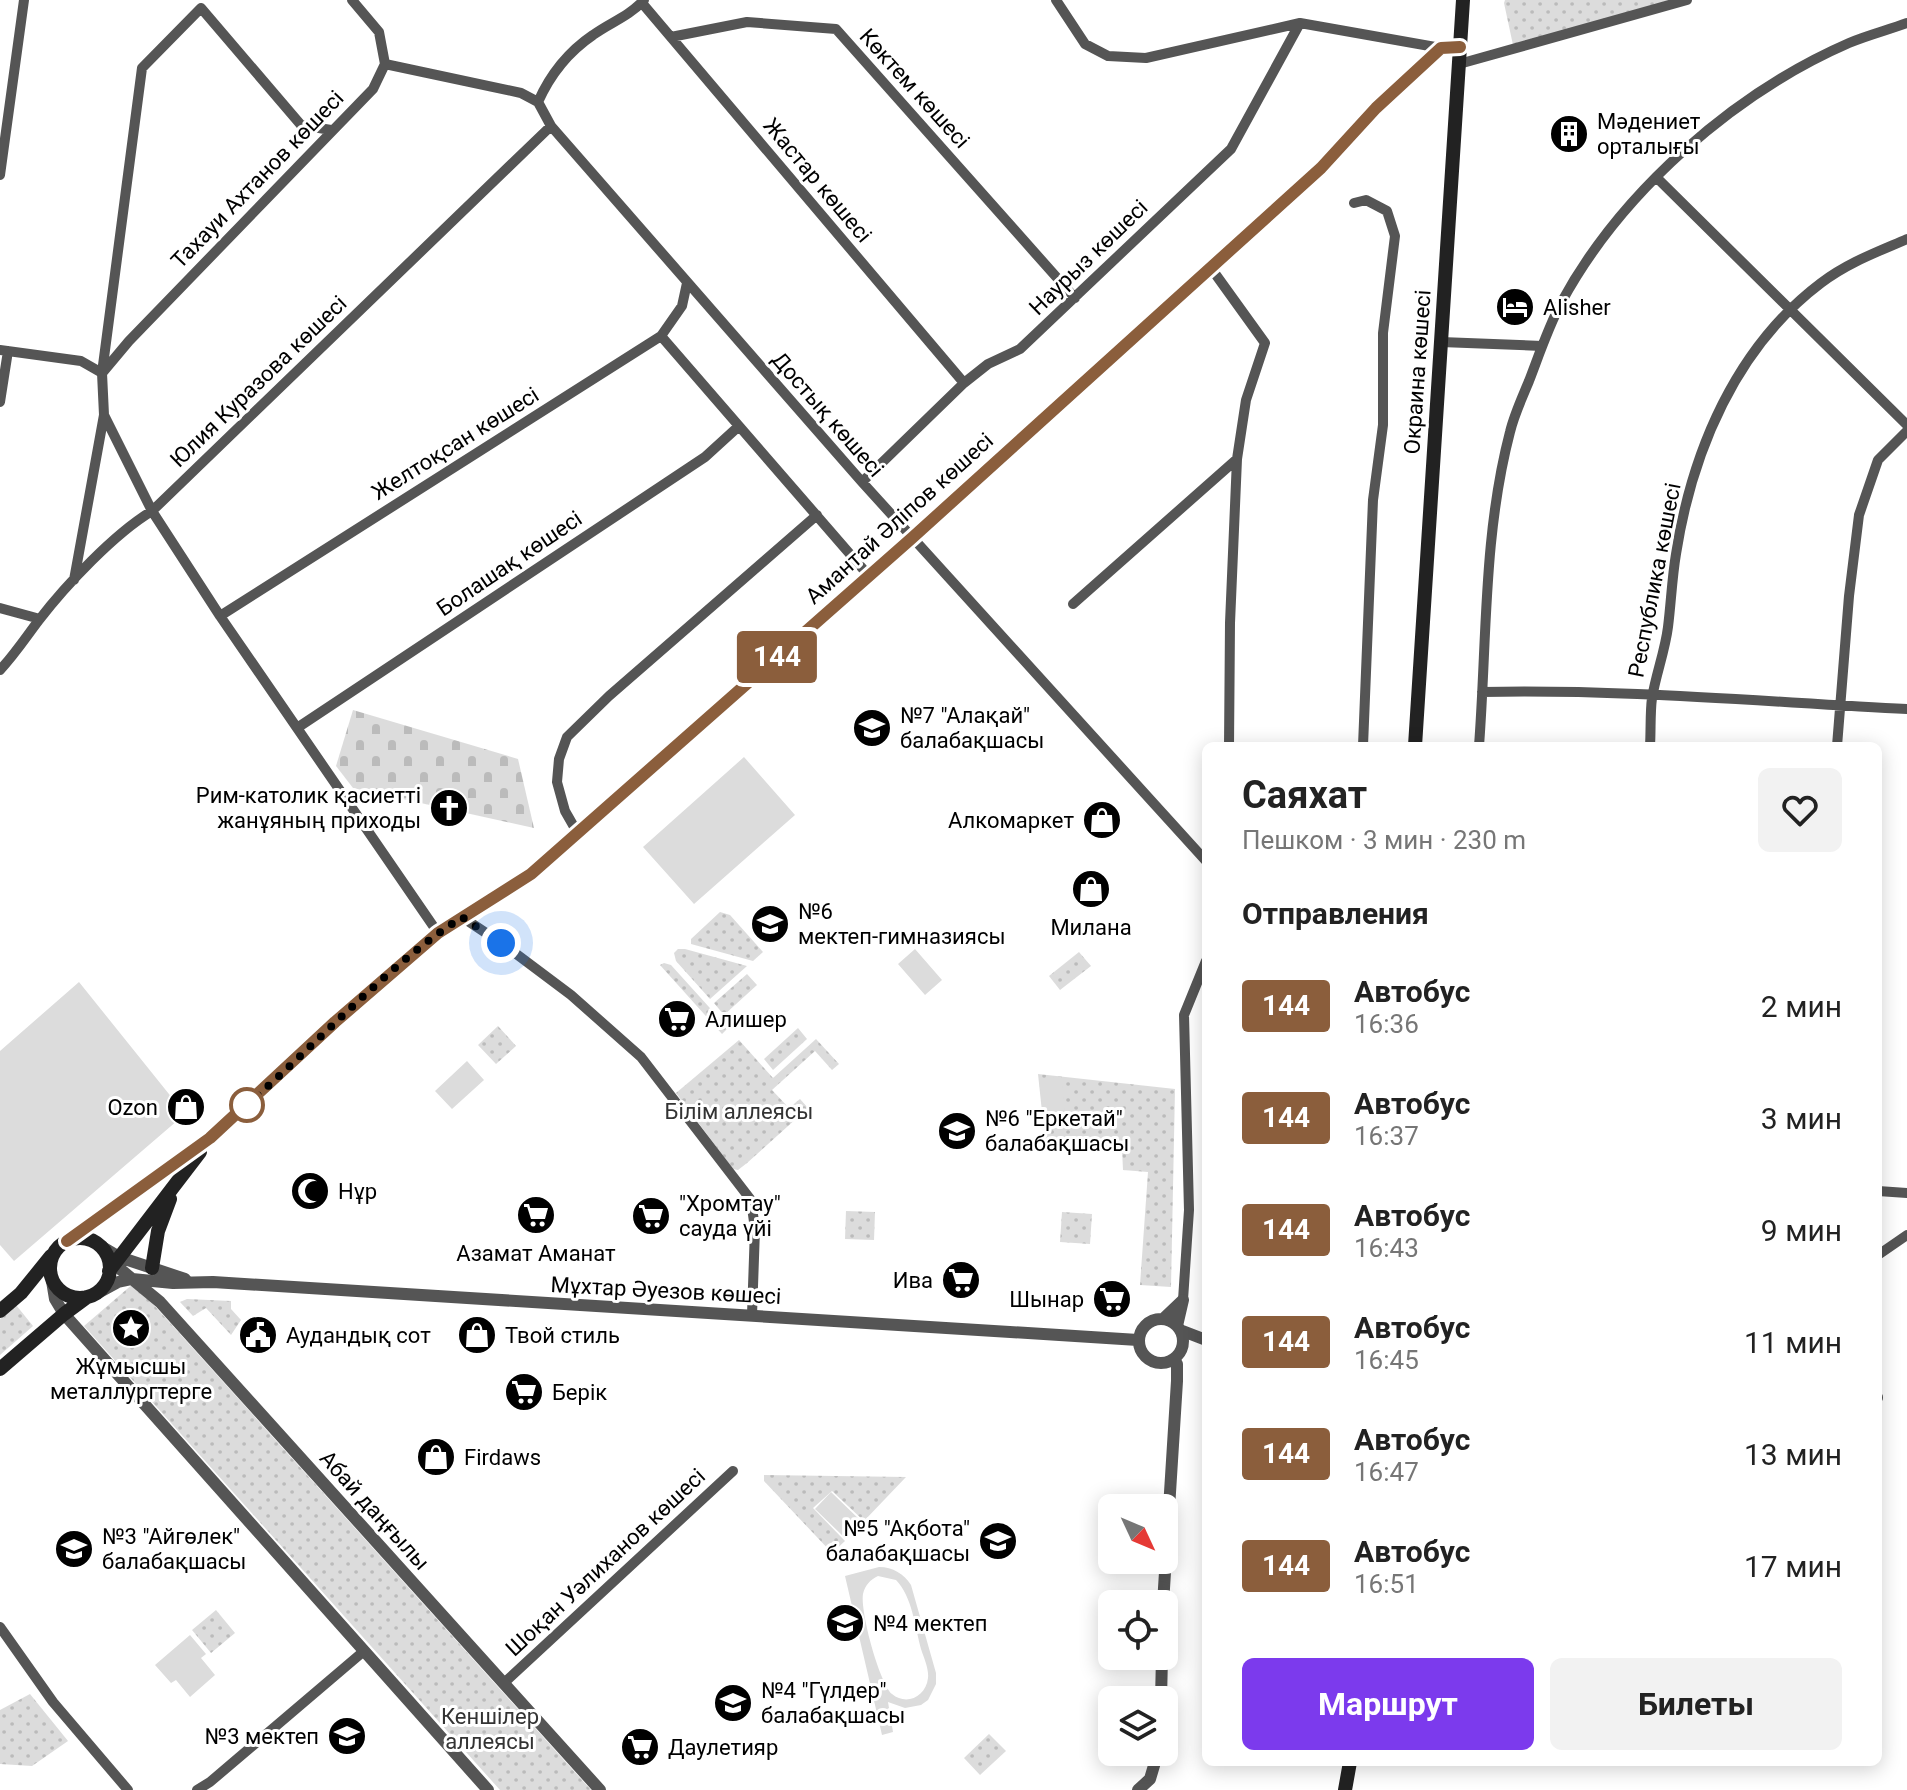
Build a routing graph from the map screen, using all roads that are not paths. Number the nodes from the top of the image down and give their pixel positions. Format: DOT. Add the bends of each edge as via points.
graph roads {
  1 [pos="24,0"];
  2 [pos="352,0"];
  3 [pos="1056,0"];
  4 [pos="1463,0"];
  5 [pos="1687,0"];
  6 [pos="643,1"];
  7 [pos="1300,23"];
  8 [pos="1907,23"];
  9 [pos="671,37"];
  10 [pos="1460,47"];
  11 [pos="1441,48"];
  12 [pos="385,64"];
  13 [pos="1459,64"];
  14 [pos="538,102"];
  15 [pos="551,126"];
  16 [pos="331,130"];
  17 [pos="0,175"];
  18 [pos="1656,177"];
  19 [pos="1354,203"];
  20 [pos="1907,239"];
  21 [pos="1211,268"];
  22 [pos="687,283"];
  23 [pos="1075,298"];
  24 [pos="1792,309"];
  25 [pos="661,336"];
  26 [pos="1441,342"];
  27 [pos="1542,346"];
  28 [pos="4,351"];
  29 [pos="102,373"];
  30 [pos="964,383"];
  31 [pos="0,402"];
  32 [pos="104,415"];
  33 [pos="739,426"];
  34 [pos="1907,428"];
  35 [pos="1237,459"];
  36 [pos="862,482"];
  37 [pos="152,511"];
  38 [pos="817,515"];
  39 [pos="912,538"];
  40 [pos="869,576"];
  41 [pos="74,582"];
  42 [pos="1073,604"];
  43 [pos="0,608"];
  44 [pos="220,616"];
  45 [pos="40,619"];
  46 [pos="0,670"];
  47 [pos="1482,692"];
  48 [pos="1653,695"];
  49 [pos="1839,706"];
  50 [pos="1907,709"];
  51 [pos="297,728"];
  52 [pos="1229,742"];
  53 [pos="1363,742"];
  54 [pos="1415,742"];
  55 [pos="1479,742"];
  56 [pos="1650,742"];
  57 [pos="1837,742"];
  58 [pos="577,832"];
  59 [pos="1202,857"];
  60 [pos="462,917"];
  61 [pos="438,933"];
  62 [pos="1202,971"];
  63 [pos="210,1138"];
  64 [pos="176,1184"];
  65 [pos="1882,1191"];
  66 [pos="1907,1193"];
  67 [pos="1907,1235"];
  68 [pos="67,1241"];
  69 [pos="1882,1252"];
  70 [pos="54,1253"];
  71 [pos="114,1264"];
  72 [pos="152,1268"];
  73 [pos="132,1279"];
  74 [pos="52,1281"];
  75 [pos="192,1281"];
  76 [pos="173,1283"];
  77 [pos="92,1295"];
  78 [pos="1183,1300"];
  79 [pos="160,1302"];
  80 [pos="0,1311"];
  81 [pos="64,1314"];
  82 [pos="752,1315"];
  83 [pos="1163,1319"];
  84 [pos="1179,1328"];
  85 [pos="1202,1339"];
  86 [pos="1138,1340"];
  87 [pos="1202,1341"];
  88 [pos="1183,1346"];
  89 [pos="1174,1359"];
  90 [pos="0,1369"];
  91 [pos="733,1471"];
  92 [pos="1164,1590"];
  93 [pos="0,1627"];
  94 [pos="364,1651"];
  95 [pos="504,1683"];
  96 [pos="1154,1766"];
  97 [pos="1349,1766"];
  98 [pos="128,1790"];
  99 [pos="197,1790"];
  100 [pos="488,1790"];
  101 [pos="600,1790"];
  102 [pos="1138,1790"];
  103 [pos="1345,1790"];
  1 -- 17 [label="street"];
  2 -- 12 [label="street" via="379,32"];
  3 -- 7 [label="street" via="1085,44 1108,56 1146,58"];
  4 -- 10 [label="main road, Окраина көшесі"];
  5 -- 13 [label="street"];
  6 -- 9 [label="street, Жастар көшесі"];
  6 -- 14 [label="street" via="573,50"];
  7 -- 11 [label="street"];
  7 -- 23 [label="street, Наурыз көшесі" via="1231,149"];
  8 -- 18 [label="street" via="1850,42 1787,76 1728,115"];
  9 -- 23 [label="street, Көктем көшесі" via="747,22 836,29"];
  9 -- 30 [label="street, Жастар көшесі"];
  10 -- 11 [label="main road"];
  10 -- 13 [label="main road, Окраина көшесі"];
  11 -- 21 [label="main road, Амантай Әліпов көшесі"];
  12 -- 14 [label="street" via="521,93"];
  12 -- 16 [label="street, Тахауи Ахтанов көшесі" via="373,89"];
  13 -- 26 [label="main road, Окраина көшесі"];
  14 -- 15 [label="street, Достық көшесі"];
  15 -- 22 [label="street, Достық көшесі"];
  15 -- 37 [label="street, Юлия Куразова көшесі"];
  16 -- 29 [label="street, Тахауи Ахтанов көшесі"];
  16 -- 29 [label="street" via="301,125 201,8 142,68"];
  18 -- 24 [label="street"];
  18 -- 27 [label="street" via="1599,243"];
  19 -- 53 [label="street" via="1380,205 1391,218 1395,236 1383,333 1383,425 1373,500"];
  20 -- 24 [label="street, Республика көшесі" via="1847,267"];
  21 -- 35 [label="street" via="1265,343 1246,400"];
  21 -- 39 [label="main road, Амантай Әліпов көшесі"];
  22 -- 25 [label="street, Желтоқсан көшесі" via="682,306"];
  22 -- 36 [label="street, Достық көшесі"];
  23 -- 30 [label="street, Наурыз көшесі" via="1020,349"];
  24 -- 34 [label="street"];
  24 -- 48 [label="street, Республика көшесі" via="1745,361 1717,415 1693,480"];
  25 -- 33 [label="street"];
  25 -- 44 [label="street, Желтоқсан көшесі"];
  26 -- 27 [label="street"];
  26 -- 54 [label="main road, Окраина көшесі"];
  27 -- 47 [label="street" via="1510,431 1493,523"];
  28 -- 29 [label="street" via="81,361"];
  28 -- 31 [label="street"];
  29 -- 32 [label="street"];
  30 -- 36 [label="street, Наурыз көшесі"];
  32 -- 37 [label="street"];
  32 -- 41 [label="street"];
  33 -- 38 [label="street"];
  33 -- 51 [label="street, Болашақ көшесі" via="705,457"];
  34 -- 49 [label="street" via="1878,460 1859,515"];
  35 -- 42 [label="street"];
  35 -- 52 [label="street"];
  36 -- 39 [label="street, Достық көшесі"];
  37 -- 41 [label="street, Юлия Куразова көшесі"];
  37 -- 44 [label="street"];
  38 -- 40 [label="street"];
  38 -- 58 [label="street" via="567,737 557,782"];
  39 -- 40 [label="main road, Амантай Әліпов көшесі"];
  39 -- 59 [label="street, Достық көшесі"];
  40 -- 58 [label="main road, Амантай Әліпов көшесі"];
  41 -- 45 [label="street, Юлия Куразова көшесі"];
  43 -- 45 [label="street"];
  44 -- 51 [label="street"];
  45 -- 46 [label="street, Юлия Куразова көшесі"];
  47 -- 48 [label="street, Республика көшесі"];
  47 -- 55 [label="street"];
  48 -- 49 [label="street, Республика көшесі"];
  48 -- 56 [label="street, Республика көшесі"];
  49 -- 50 [label="street, Республика көшесі"];
  49 -- 57 [label="street"];
  51 -- 61 [label="street"];
  58 -- 60 [label="main road, Амантай Әліпов көшесі" via="509,890"];
  60 -- 61 [label="main road, Амантай Әліпов көшесі"];
  60 -- 82 [label="street" via="571,995 641,1057 751,1200"];
  61 -- 63 [label="main road, Амантай Әліпов көшесі"];
  62 -- 78 [label="street" via="1184,1015 1189,1210"];
  63 -- 64 [label="main road, Амантай Әліпов көшесі"];
  63 -- 68 [label="main road, Амантай Әліпов көшесі"];
  64 -- 71 [label="main road, Амантай Әліпов көшесі"];
  64 -- 72 [label="main road" via="158,1231"];
  65 -- 66 [label="street"];
  67 -- 69 [label="street"];
  68 -- 70 [label="main road"];
  68 -- 71 [label="main road" via="83,1238 97,1244"];
  70 -- 74 [label="main road"];
  70 -- 80 [label="main road"];
  71 -- 72 [label="street, Мұхтар Әуезов көшесі"];
  71 -- 73 [label="street, Абай даңғылы"];
  71 -- 77 [label="main road"];
  72 -- 75 [label="street, Мұхтар Әуезов көшесі"];
  73 -- 76 [label="street, Мұхтар Әуезов көшесі"];
  73 -- 77 [label="street, Мұхтар Әуезов көшесі"];
  73 -- 79 [label="street, Абай даңғылы"];
  74 -- 77 [label="main road" via="71,1297"];
  74 -- 81 [label="street"];
  75 -- 76 [label="street, Мұхтар Әуезов көшесі"];
  75 -- 82 [label="street, Мұхтар Әуезов көшесі"];
  76 -- 79 [label="street"];
  77 -- 81 [label="main road"];
  78 -- 83 [label="street"];
  78 -- 84 [label="street"];
  79 -- 95 [label="street, Абай даңғылы"];
  81 -- 90 [label="main road"];
  81 -- 94 [label="street"];
  82 -- 86 [label="street, Мұхтар Әуезов көшесі"];
  83 -- 84 [label="street"];
  83 -- 86 [label="street" via="1148,1322"];
  84 -- 85 [label="street"];
  84 -- 88 [label="street"];
  86 -- 89 [label="street" via="1151,1361"];
  87 -- 88 [label="street"];
  88 -- 89 [label="street"];
  89 -- 92 [label="street"];
  91 -- 95 [label="street, Шоқан Уәлиханов көшесі"];
  93 -- 98 [label="street" via="53,1702"];
  94 -- 99 [label="street"];
  94 -- 100 [label="street"];
  95 -- 101 [label="street, Абай даңғылы"];
  96 -- 102 [label="street"];
  97 -- 103 [label="main road"];
}
